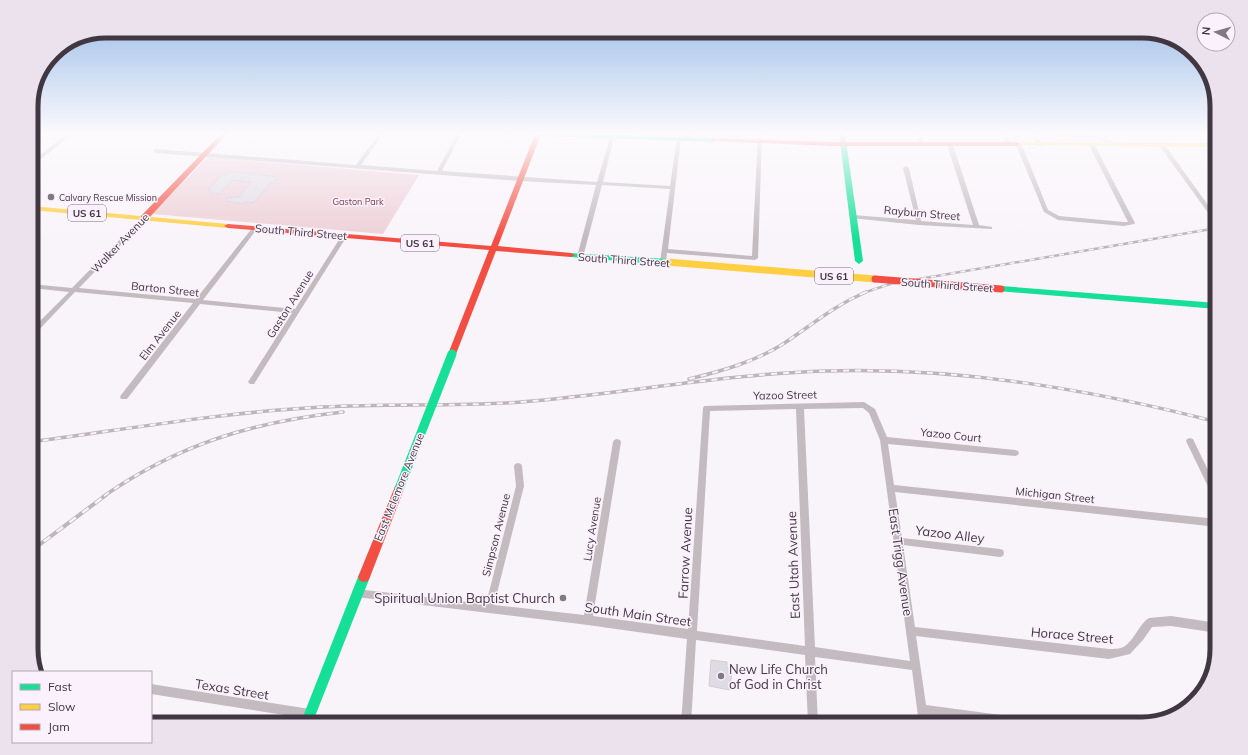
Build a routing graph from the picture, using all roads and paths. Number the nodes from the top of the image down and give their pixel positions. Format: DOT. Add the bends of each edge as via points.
graph roads {
  1 [pos="190,169"];
  2 [pos="395,169"];
  3 [pos="441,169"];
  4 [pos="524,169"];
  5 [pos="605,169"];
  6 [pos="678,169"];
  7 [pos="759,169"];
  8 [pos="846,169"];
  9 [pos="906,169"];
  10 [pos="958,169"];
  11 [pos="1028,169"];
  12 [pos="1104,169"];
  13 [pos="1179,169"];
  14 [pos="439,173"];
  15 [pos="520,179"];
  16 [pos="600,184"];
  17 [pos="673,188"];
  18 [pos="38,209"];
  19 [pos="1210,212"];
  20 [pos="144,218"];
  21 [pos="853,218"];
  22 [pos="919,223"];
  23 [pos="255,228"];
  24 [pos="977,228"];
  25 [pos="990,228"];
  26 [pos="344,236"];
  27 [pos="492,250"];
  28 [pos="664,251"];
  29 [pos="580,257"];
  30 [pos="859,261"];
  31 [pos="665,262"];
  32 [pos="38,287"];
  33 [pos="74,290"];
  34 [pos="198,302"];
  35 [pos="1210,305"];
  36 [pos="297,311"];
  37 [pos="38,327"];
  38 [pos="252,382"];
  39 [pos="124,397"];
  40 [pos="864,405"];
  41 [pos="800,406"];
  42 [pos="707,408"];
  43 [pos="884,440"];
  44 [pos="1190,441"];
  45 [pos="617,442"];
  46 [pos="1015,453"];
  47 [pos="518,466"];
  48 [pos="1210,482"];
  49 [pos="891,488"];
  50 [pos="1210,522"];
  51 [pos="898,541"];
  52 [pos="1000,553"];
  53 [pos="356,593"];
  54 [pos="489,608"];
  55 [pos="588,620"];
  56 [pos="1210,627"];
  57 [pos="911,631"];
  58 [pos="693,634"];
  59 [pos="810,652"];
  60 [pos="916,666"];
  61 [pos="152,689"];
  62 [pos="922,709"];
  63 [pos="310,714"];
  64 [pos="309,717"];
  65 [pos="687,717"];
  66 [pos="813,717"];
  67 [pos="923,717"];
  68 [pos="981,717"];
  1 -- 20 [label="main road, Walker Avenue"];
  2 -- 14 [label="street"];
  3 -- 14 [label="street"];
  4 -- 15 [label="main road"];
  5 -- 16 [label="street"];
  6 -- 17 [label="street"];
  7 -- 28 [label="street" via="755,258"];
  8 -- 21 [label="main road"];
  9 -- 22 [label="street"];
  10 -- 24 [label="street"];
  11 -- 12 [label="street" via="1046,211 1058,218 1132,223"];
  13 -- 19 [label="street"];
  14 -- 15 [label="street"];
  15 -- 16 [label="street"];
  15 -- 27 [label="main road"];
  16 -- 17 [label="street"];
  16 -- 29 [label="street"];
  17 -- 28 [label="street"];
  18 -- 20 [label="main road, South Third Street / US 61"];
  20 -- 23 [label="main road, South Third Street / US 61"];
  20 -- 33 [label="street, Walker Avenue"];
  21 -- 22 [label="street, Rayburn Street"];
  21 -- 30 [label="main road"];
  22 -- 24 [label="street, Rayburn Street"];
  23 -- 26 [label="main road, South Third Street / US 61"];
  23 -- 34 [label="street, Elm Avenue"];
  24 -- 25 [label="street, Rayburn Street"];
  26 -- 27 [label="main road, South Third Street / US 61"];
  26 -- 36 [label="street, Gaston Avenue"];
  27 -- 29 [label="main road, South Third Street / US 61"];
  27 -- 53 [label="main road, East Mclemore Avenue, bridge"];
  28 -- 31 [label="street"];
  29 -- 31 [label="main road, South Third Street / US 61"];
  31 -- 35 [label="main road, South Third Street / US 61, bridge"];
  32 -- 33 [label="street, Barton Street"];
  33 -- 34 [label="street, Barton Street"];
  33 -- 37 [label="street, Walker Avenue"];
  34 -- 36 [label="street, Barton Street"];
  34 -- 39 [label="street, Elm Avenue"];
  36 -- 38 [label="street, Gaston Avenue"];
  40 -- 41 [label="street, Yazoo Street"];
  40 -- 43 [label="street, East Trigg Avenue" via="872,411"];
  41 -- 42 [label="street, Yazoo Street"];
  41 -- 59 [label="street, East Utah Avenue"];
  42 -- 58 [label="street, Farrow Avenue"];
  43 -- 46 [label="street, Yazoo Court"];
  43 -- 49 [label="street, East Trigg Avenue"];
  44 -- 48 [label="street"];
  45 -- 55 [label="street, Lucy Avenue"];
  47 -- 54 [label="street, Simpson Avenue" via="520,486"];
  49 -- 50 [label="street, Michigan Street"];
  49 -- 51 [label="street, East Trigg Avenue"];
  51 -- 52 [label="street, Yazoo Alley"];
  51 -- 57 [label="street, East Trigg Avenue"];
  53 -- 54 [label="street, South Main Street"];
  53 -- 63 [label="main road, East Mclemore Avenue"];
  54 -- 55 [label="street, South Main Street"];
  55 -- 58 [label="street, South Main Street"];
  56 -- 57 [label="street, Horace Street" via="1171,621 1149,623 1127,651 1109,654"];
  57 -- 60 [label="street, East Trigg Avenue"];
  58 -- 59 [label="street, South Main Street"];
  58 -- 65 [label="street, Farrow Avenue"];
  59 -- 60 [label="street, South Main Street"];
  59 -- 66 [label="street, East Utah Avenue"];
  60 -- 62 [label="street, East Trigg Avenue"];
  61 -- 63 [label="street, Texas Street"];
  62 -- 67 [label="street, East Trigg Avenue"];
  62 -- 68 [label="street"];
  63 -- 64 [label="main road, East Mclemore Avenue"];
}
